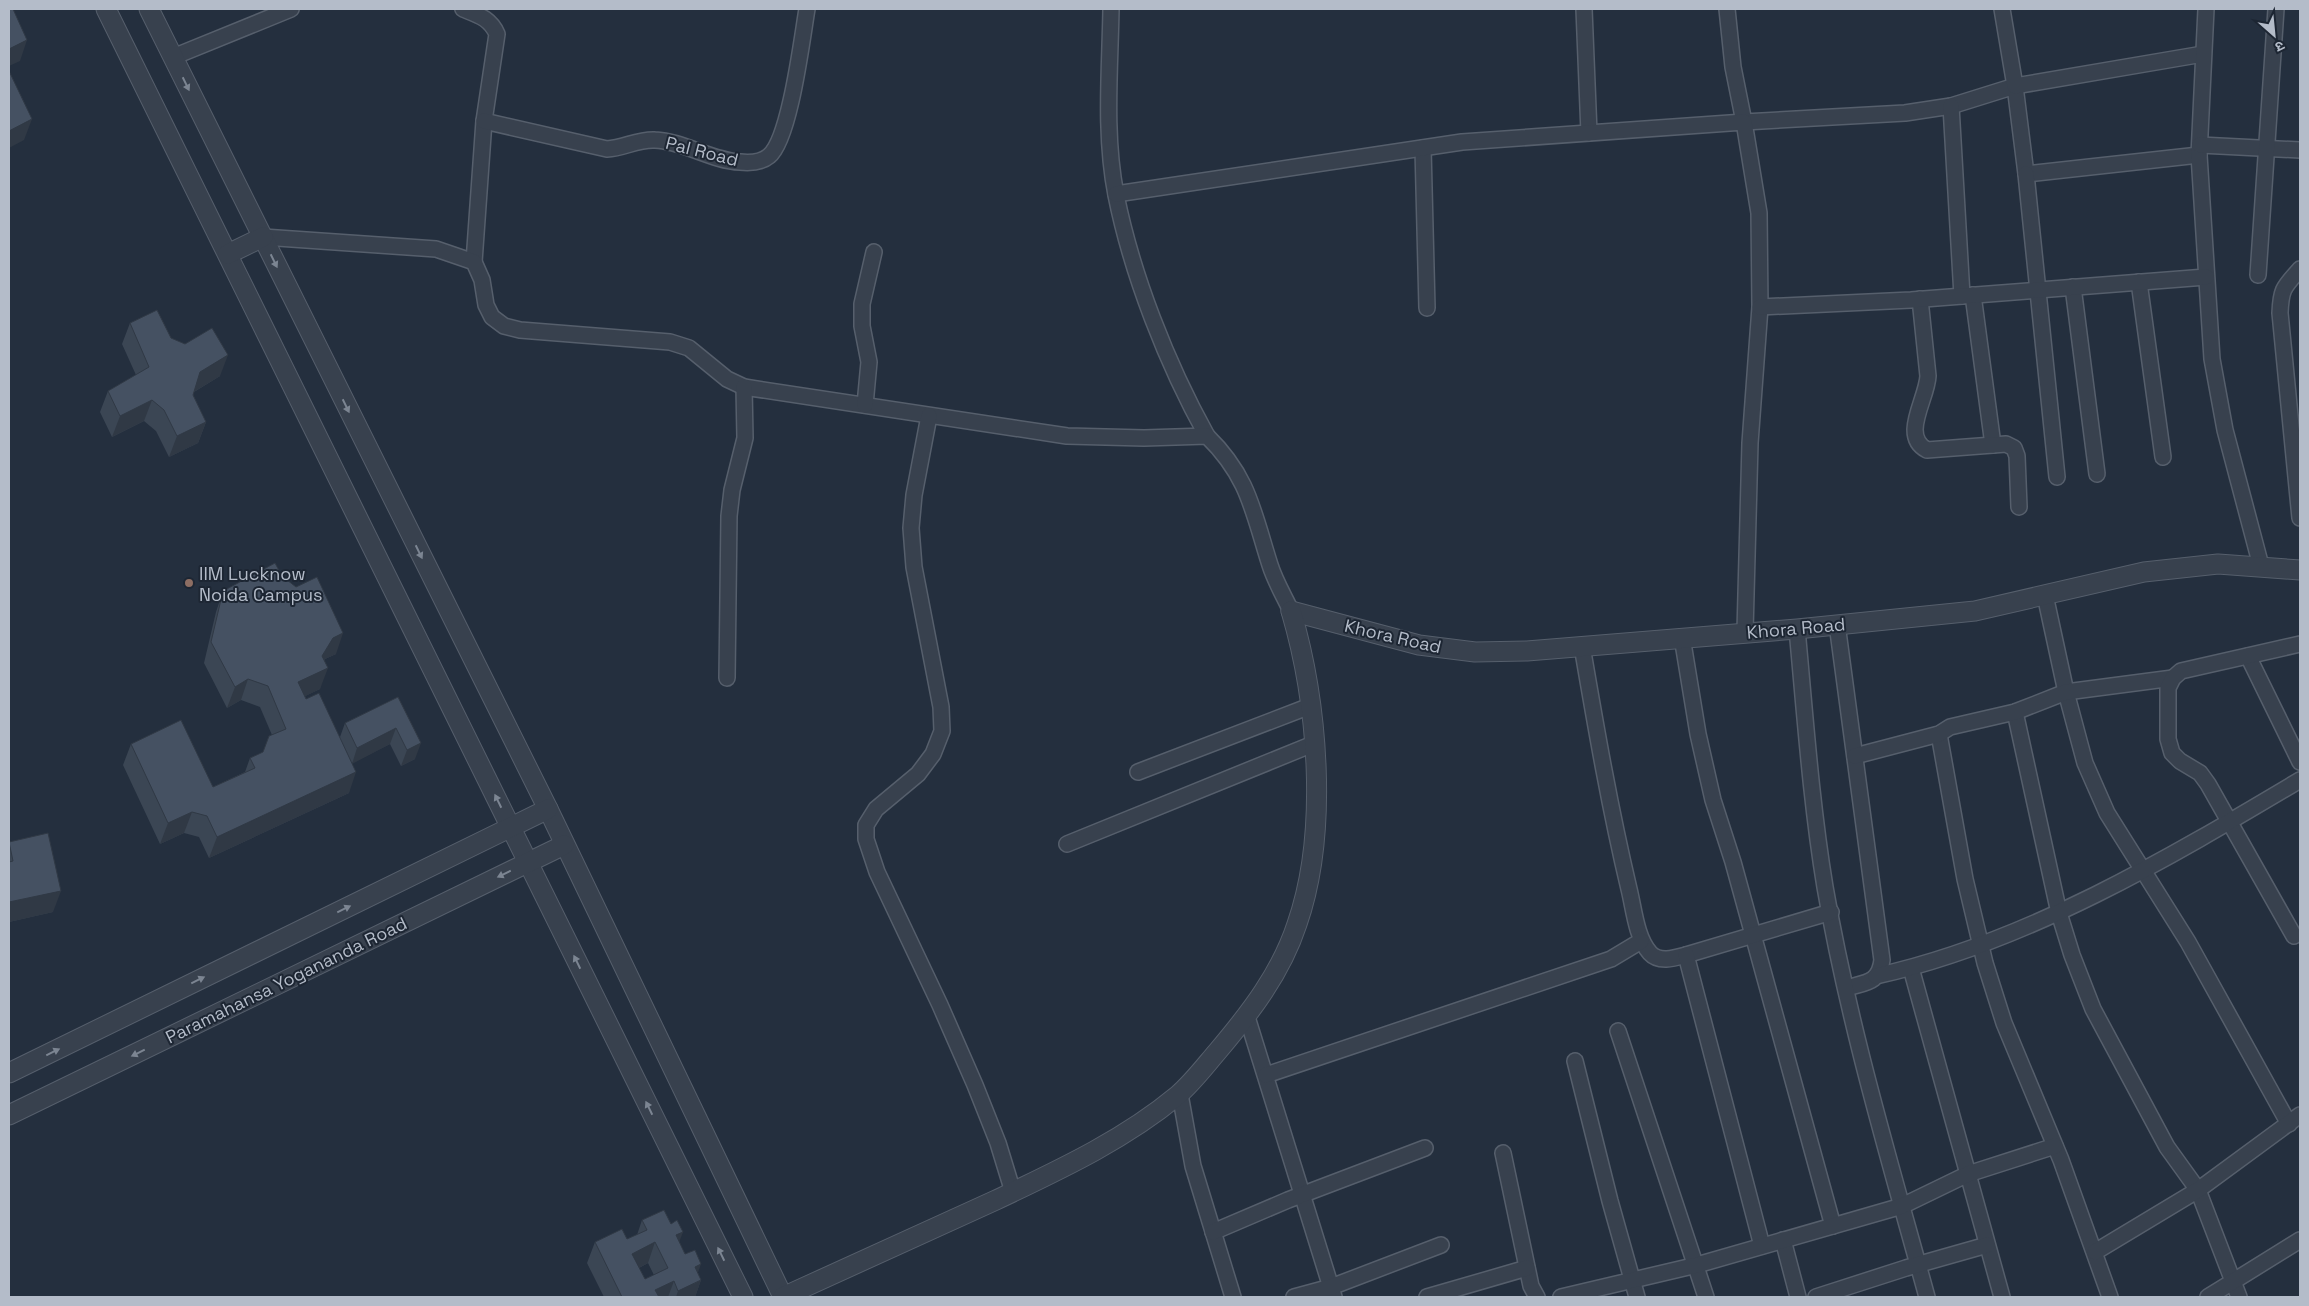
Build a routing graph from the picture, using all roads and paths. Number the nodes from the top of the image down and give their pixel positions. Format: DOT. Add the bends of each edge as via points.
graph roads {
  1 [pos="106,9"];
  2 [pos="149,9"];
  3 [pos="291,9"];
  4 [pos="463,9"];
  5 [pos="807,9"];
  6 [pos="1112,9"];
  7 [pos="1584,9"];
  8 [pos="1727,9"];
  9 [pos="2002,9"];
  10 [pos="2206,9"];
  11 [pos="2276,9"];
  12 [pos="2203,54"];
  13 [pos="173,57"];
  14 [pos="2015,86"];
  15 [pos="1951,106"];
  16 [pos="484,122"];
  17 [pos="1744,122"];
  18 [pos="1589,133"];
  19 [pos="1423,148"];
  20 [pos="2268,148"];
  21 [pos="2200,150"];
  22 [pos="2300,150"];
  23 [pos="2026,174"];
  24 [pos="1116,194"];
  25 [pos="263,237"];
  26 [pos="874,252"];
  27 [pos="228,254"];
  28 [pos="474,262"];
  29 [pos="2300,269"];
  30 [pos="2258,275"];
  31 [pos="2206,277"];
  32 [pos="2139,282"];
  33 [pos="2073,287"];
  34 [pos="2036,290"];
  35 [pos="1967,296"];
  36 [pos="1920,300"];
  37 [pos="1760,307"];
  38 [pos="1427,308"];
  39 [pos="744,387"];
  40 [pos="866,406"];
  41 [pos="929,416"];
  42 [pos="1207,436"];
  43 [pos="1993,445"];
  44 [pos="2163,457"];
  45 [pos="2097,474"];
  46 [pos="2057,477"];
  47 [pos="2019,508"];
  48 [pos="2300,518"];
  49 [pos="2261,566"];
  50 [pos="2300,570"];
  51 [pos="2045,595"];
  52 [pos="1291,611"];
  53 [pos="1837,624"];
  54 [pos="1796,629"];
  55 [pos="1745,632"];
  56 [pos="1682,637"];
  57 [pos="2300,644"];
  58 [pos="1582,646"];
  59 [pos="2248,656"];
  60 [pos="727,678"];
  61 [pos="2173,678"];
  62 [pos="2066,692"];
  63 [pos="1310,706"];
  64 [pos="2015,712"];
  65 [pos="1940,734"];
  66 [pos="1313,744"];
  67 [pos="1855,756"];
  68 [pos="2300,762"];
  69 [pos="1138,772"];
  70 [pos="2300,780"];
  71 [pos="548,809"];
  72 [pos="2228,823"];
  73 [pos="511,827"];
  74 [pos="1067,844"];
  75 [pos="564,845"];
  76 [pos="528,863"];
  77 [pos="2142,870"];
  78 [pos="1831,912"];
  79 [pos="2058,913"];
  80 [pos="1753,936"];
  81 [pos="2294,936"];
  82 [pos="1642,941"];
  83 [pos="1981,946"];
  84 [pos="1686,955"];
  85 [pos="1911,968"];
  86 [pos="1876,976"];
  87 [pos="1847,988"];
  88 [pos="1247,1017"];
  89 [pos="1618,1031"];
  90 [pos="1576,1061"];
  91 [pos="9,1073"];
  92 [pos="1266,1075"];
  93 [pos="1180,1094"];
  94 [pos="9,1115"];
  95 [pos="2295,1120"];
  96 [pos="2055,1146"];
  97 [pos="1425,1148"];
  98 [pos="1503,1154"];
  99 [pos="1968,1174"];
  100 [pos="2198,1190"];
  101 [pos="1013,1192"];
  102 [pos="1303,1193"];
  103 [pos="1902,1206"];
  104 [pos="1833,1226"];
  105 [pos="1213,1232"];
  106 [pos="1783,1240"];
  107 [pos="2300,1240"];
  108 [pos="1987,1245"];
  109 [pos="1441,1246"];
  110 [pos="1762,1246"];
  111 [pos="2095,1252"];
  112 [pos="1696,1264"];
  113 [pos="1918,1265"];
  114 [pos="1527,1268"];
  115 [pos="1632,1280"];
  116 [pos="2232,1283"];
  117 [pos="1332,1292"];
  118 [pos="743,1297"];
  119 [pos="783,1297"];
  120 [pos="1232,1297"];
  121 [pos="1294,1297"];
  122 [pos="1427,1297"];
  123 [pos="1536,1297"];
  124 [pos="1561,1297"];
  125 [pos="1637,1297"];
  126 [pos="1706,1297"];
  127 [pos="1798,1297"];
  128 [pos="1816,1297"];
  129 [pos="1927,1297"];
  130 [pos="2002,1297"];
  131 [pos="2110,1297"];
  132 [pos="2208,1297"];
  133 [pos="2239,1297"];
  1 -- 27 [label="street"];
  2 -- 13 [label="street"];
  3 -- 13 [label="street"];
  4 -- 16 [label="street" via="485,18 493,25 496,34"];
  5 -- 16 [label="street, Pal Road" via="782,138 770,155 756,162 738,163 656,140 607,149"];
  6 -- 24 [label="street" via="1108,119"];
  7 -- 18 [label="street"];
  8 -- 17 [label="street" via="1733,67"];
  9 -- 14 [label="street"];
  10 -- 12 [label="street"];
  11 -- 20 [label="street"];
  12 -- 14 [label="street"];
  12 -- 21 [label="street"];
  13 -- 25 [label="street, one-way"];
  14 -- 15 [label="street"];
  14 -- 23 [label="street"];
  15 -- 17 [label="street" via="1905,114"];
  15 -- 35 [label="street"];
  16 -- 28 [label="street"];
  17 -- 18 [label="street"];
  17 -- 37 [label="street" via="1759,213"];
  18 -- 19 [label="street"];
  19 -- 24 [label="street"];
  19 -- 38 [label="street"];
  20 -- 21 [label="street"];
  20 -- 22 [label="street"];
  20 -- 30 [label="street"];
  21 -- 23 [label="street"];
  21 -- 31 [label="street"];
  23 -- 34 [label="street"];
  24 -- 42 [label="street" via="1136,269 1160,338"];
  25 -- 27 [label="street"];
  25 -- 28 [label="street" via="436,249"];
  25 -- 71 [label="street, one-way"];
  26 -- 40 [label="street" via="862,304 868,362"];
  73 -- 27 [label="street, one-way"];
  28 -- 39 [label="street" via="482,280 486,305 492,317 504,326 670,342 689,348 727,379"];
  29 -- 48 [label="street" via="2288,281 2281,295 2280,313"];
  31 -- 32 [label="street"];
  31 -- 49 [label="street" via="2212,359 2224,430"];
  32 -- 33 [label="street"];
  32 -- 44 [label="street"];
  33 -- 34 [label="street"];
  33 -- 45 [label="street"];
  34 -- 35 [label="street"];
  34 -- 46 [label="street"];
  35 -- 36 [label="street"];
  35 -- 43 [label="street"];
  36 -- 37 [label="street"];
  36 -- 43 [label="street" via="1928,388 1917,413 1916,440 1927,450"];
  37 -- 55 [label="street" via="1750,443"];
  39 -- 40 [label="street"];
  39 -- 60 [label="street" via="745,438 729,516"];
  40 -- 41 [label="street"];
  41 -- 42 [label="street" via="1067,436"];
  41 -- 101 [label="street" via="911,528 914,567 941,707 942,731 933,754 918,774 876,809 866,825 866,839 877,872 975,1085"];
  42 -- 52 [label="street" via="1243,481 1271,568"];
  43 -- 47 [label="street" via="2006,444 2014,448"];
  49 -- 50 [label="street, Khora Road"];
  49 -- 51 [label="street, Khora Road" via="2218,564 2144,572"];
  51 -- 53 [label="street, Khora Road" via="1976,611"];
  51 -- 62 [label="street"];
  52 -- 58 [label="street, Khora Road" via="1419,645 1475,652"];
  52 -- 63 [label="street" via="1302,646"];
  53 -- 54 [label="street, Khora Road"];
  53 -- 67 [label="street"];
  54 -- 55 [label="street, Khora Road"];
  54 -- 78 [label="street" via="1812,799"];
  55 -- 56 [label="street, Khora Road"];
  56 -- 58 [label="street, Khora Road"];
  56 -- 80 [label="street" via="1713,800"];
  57 -- 59 [label="street"];
  58 -- 82 [label="street" via="1603,764"];
  59 -- 61 [label="street" via="2181,671"];
  59 -- 68 [label="street"];
  61 -- 62 [label="street"];
  61 -- 72 [label="street" via="2168,688 2168,739 2172,753 2200,773"];
  62 -- 64 [label="street"];
  62 -- 77 [label="street" via="2085,763 2107,813"];
  63 -- 66 [label="street"];
  63 -- 69 [label="street"];
  64 -- 65 [label="street" via="1950,727"];
  64 -- 79 [label="street"];
  65 -- 67 [label="street"];
  65 -- 83 [label="street" via="1965,879"];
  66 -- 74 [label="street"];
  66 -- 88 [label="street" via="1317,801 1311,868 1297,925 1271,981"];
  67 -- 86 [label="street" via="1882,960"];
  70 -- 72 [label="street"];
  71 -- 73 [label="street"];
  71 -- 75 [label="street"];
  72 -- 77 [label="street"];
  72 -- 81 [label="street"];
  73 -- 76 [label="street"];
  91 -- 73 [label="street, one-way"];
  75 -- 76 [label="street, Paramahansa Yogananda Road"];
  75 -- 119 [label="street"];
  76 -- 94 [label="street, Paramahansa Yogananda Road, one-way"];
  118 -- 76 [label="street, one-way"];
  77 -- 79 [label="street"];
  77 -- 95 [label="street"];
  78 -- 80 [label="street"];
  78 -- 87 [label="street"];
  79 -- 83 [label="street"];
  79 -- 100 [label="street" via="2093,1009 2167,1147"];
  80 -- 84 [label="street"];
  80 -- 104 [label="street"];
  82 -- 84 [label="street" via="1651,955 1666,960"];
  82 -- 92 [label="street" via="1611,959"];
  83 -- 85 [label="street"];
  83 -- 96 [label="street" via="2004,1023"];
  84 -- 110 [label="street"];
  85 -- 86 [label="street"];
  85 -- 99 [label="street"];
  86 -- 87 [label="street"];
  87 -- 103 [label="street" via="1871,1095"];
  88 -- 92 [label="street"];
  88 -- 93 [label="street"];
  89 -- 112 [label="street"];
  90 -- 115 [label="street"];
  92 -- 102 [label="street"];
  93 -- 101 [label="street" via="1067,1167"];
  93 -- 105 [label="street" via="1193,1166"];
  95 -- 100 [label="street"];
  96 -- 99 [label="street"];
  96 -- 111 [label="street"];
  97 -- 102 [label="street"];
  98 -- 114 [label="street"];
  99 -- 103 [label="street"];
  99 -- 108 [label="street"];
  100 -- 111 [label="street"];
  100 -- 116 [label="street"];
  101 -- 119 [label="street"];
  102 -- 105 [label="street"];
  102 -- 117 [label="street"];
  103 -- 104 [label="street"];
  103 -- 113 [label="street"];
  104 -- 106 [label="street"];
  105 -- 120 [label="street"];
  106 -- 110 [label="street"];
  106 -- 127 [label="street"];
  107 -- 116 [label="street"];
  108 -- 113 [label="street"];
  108 -- 130 [label="street"];
  109 -- 117 [label="street"];
  110 -- 112 [label="street"];
  111 -- 131 [label="street"];
  112 -- 115 [label="street"];
  112 -- 126 [label="street"];
  113 -- 128 [label="street"];
  113 -- 129 [label="street"];
  114 -- 122 [label="street"];
  114 -- 123 [label="street"];
  115 -- 124 [label="street"];
  115 -- 125 [label="street"];
  116 -- 132 [label="street"];
  116 -- 133 [label="street"];
  117 -- 121 [label="street"];
}
